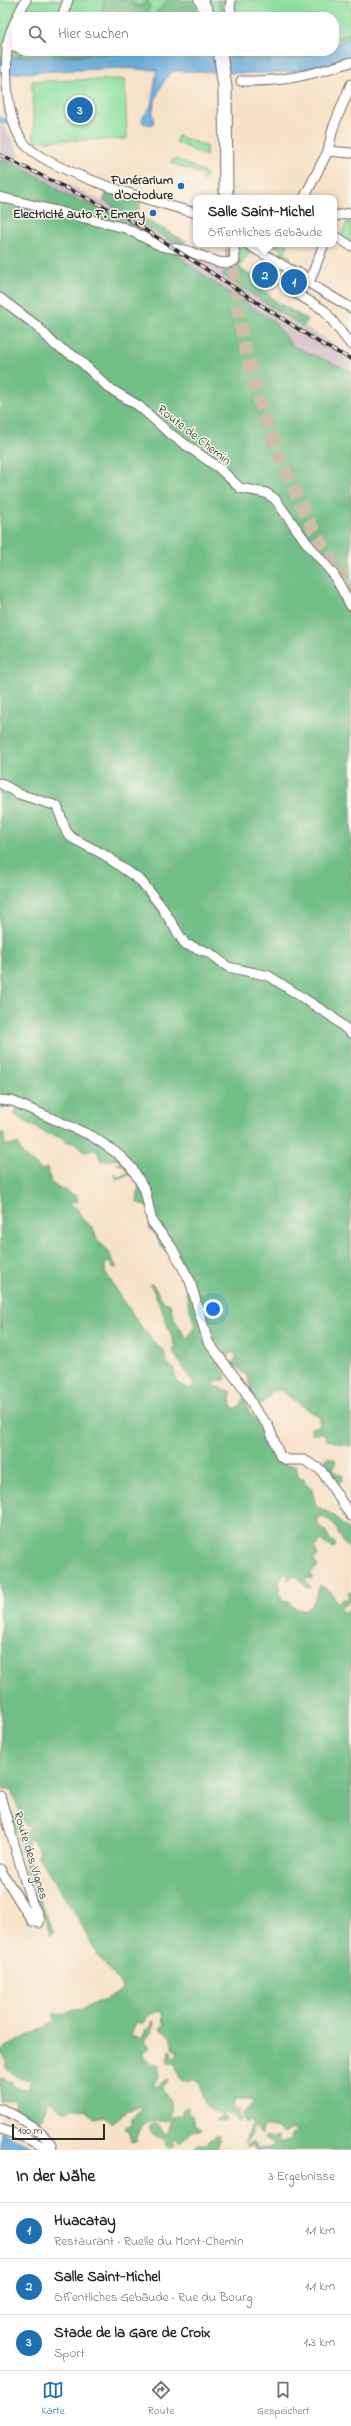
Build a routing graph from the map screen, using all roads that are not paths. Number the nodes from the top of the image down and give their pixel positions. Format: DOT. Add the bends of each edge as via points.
graph roads {
  1 [pos="26,0"];
  2 [pos="68,0"];
  3 [pos="200,0"];
  4 [pos="231,0"];
  5 [pos="20,12"];
  6 [pos="64,12"];
  7 [pos="206,12"];
  8 [pos="231,12"];
  9 [pos="12,29"];
  10 [pos="5,43"];
  11 [pos="221,56"];
  12 [pos="351,62"];
  13 [pos="241,81"];
  14 [pos="351,84"];
  15 [pos="328,151"];
  16 [pos="351,153"];
  17 [pos="226,193"];
  18 [pos="306,195"];
  19 [pos="0,197"];
  20 [pos="154,201"];
  21 [pos="193,213"];
  22 [pos="351,213"];
  23 [pos="337,215"];
  24 [pos="193,219"];
  25 [pos="337,237"];
  26 [pos="351,246"];
  27 [pos="234,247"];
  28 [pos="252,247"];
  29 [pos="323,247"];
  30 [pos="307,281"];
  31 [pos="0,298"];
  32 [pos="351,308"];
  33 [pos="351,345"];
  34 [pos="351,606"];
  35 [pos="0,784"];
  36 [pos="351,1033"];
  37 [pos="0,1100"];
  38 [pos="351,1516"];
  39 [pos="0,1796"];
  40 [pos="0,1869"];
  41 [pos="0,2108"];
  42 [pos="0,2129"];
  43 [pos="51,2150"];
  1 -- 5 [label="street"];
  2 -- 6 [label="street"];
  3 -- 7 [label="highway"];
  4 -- 8 [label="street"];
  9 -- 10 [label="street"];
  10 -- 20 [label="street" via="8,99 15,129 34,153 66,169"];
  11 -- 17 [label="highway"];
  12 -- 13 [label="street" via="273,82"];
  14 -- 15 [label="street" via="333,128"];
  15 -- 16 [label="street"];
  15 -- 18 [label="street"];
  19 -- 27 [label="street" via="125,228 161,246 188,251 221,263 235,260"];
  20 -- 21 [label="street"];
  20 -- 24 [label="street"];
  22 -- 23 [label="street"];
  25 -- 26 [label="street"];
  28 -- 30 [label="street" via="302,274"];
  29 -- 30 [label="street"];
  30 -- 32 [label="street"];
  30 -- 33 [label="street" via="298,294 324,310"];
  31 -- 34 [label="street, Route de Chemin" via="39,328 55,345 77,358 109,388 143,409 169,433 215,465 240,488 266,493 276,499 306,542 332,572"];
  35 -- 36 [label="street" via="19,794 57,806 66,831 72,838 124,868 146,886 185,944 210,954 228,967 269,976 328,1014"];
  37 -- 38 [label="street" via="12,1100 92,1136 118,1154 132,1168 145,1190 152,1222 171,1246 190,1281 208,1342 268,1425 280,1456 287,1460 304,1460 321,1470"];
  39 -- 40 [label="street, Route des Vignes" via="40,1923 32,1921"];
  41 -- 43 [label="street" via="32,2127 50,2142"];
  42 -- 43 [label="street"];
}
